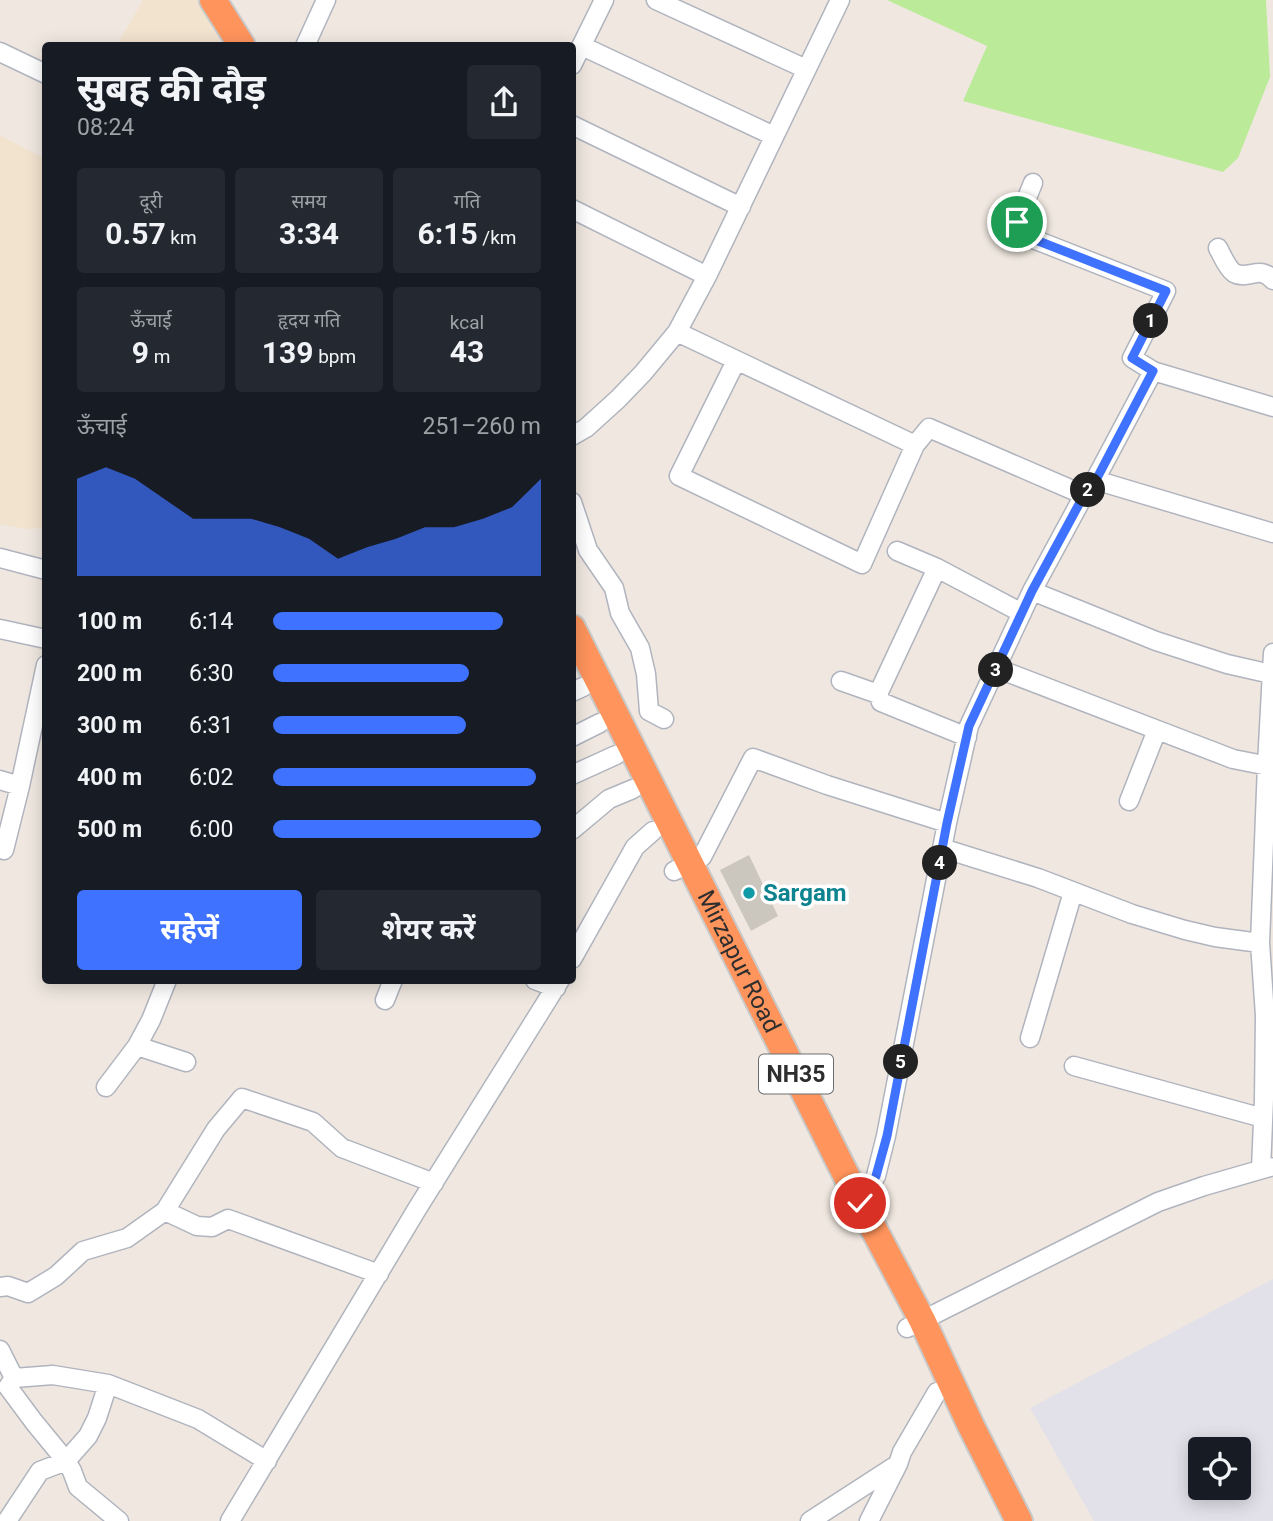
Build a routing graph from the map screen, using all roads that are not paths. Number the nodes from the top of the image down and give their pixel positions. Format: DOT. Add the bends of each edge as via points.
graph roads {
  1 [pos="213,0"];
  2 [pos="233,0"];
  3 [pos="326,0"];
  4 [pos="604,0"];
  5 [pos="656,0"];
  6 [pos="840,0"];
  7 [pos="239,42"];
  8 [pos="259,42"];
  9 [pos="307,42"];
  10 [pos="582,46"];
  11 [pos="0,52"];
  12 [pos="576,57"];
  13 [pos="806,69"];
  14 [pos="42,72"];
  15 [pos="576,127"];
  16 [pos="775,136"];
  17 [pos="1033,183"];
  18 [pos="741,206"];
  19 [pos="576,211"];
  20 [pos="1218,248"];
  21 [pos="707,276"];
  22 [pos="1273,280"];
  23 [pos="677,332"];
  24 [pos="736,360"];
  25 [pos="1153,371"];
  26 [pos="1273,407"];
  27 [pos="576,434"];
  28 [pos="915,445"];
  29 [pos="1096,480"];
  30 [pos="1084,495"];
  31 [pos="576,514"];
  32 [pos="1273,533"];
  33 [pos="897,551"];
  34 [pos="0,558"];
  35 [pos="937,568"];
  36 [pos="42,569"];
  37 [pos="1032,591"];
  38 [pos="1022,613"];
  39 [pos="0,629"];
  40 [pos="576,637"];
  41 [pos="42,638"];
  42 [pos="1272,660"];
  43 [pos="996,668"];
  44 [pos="841,681"];
  45 [pos="576,682"];
  46 [pos="42,684"];
  47 [pos="877,694"];
  48 [pos="664,719"];
  49 [pos="600,723"];
  50 [pos="1157,730"];
  51 [pos="576,735"];
  52 [pos="967,737"];
  53 [pos="616,755"];
  54 [pos="1270,766"];
  55 [pos="576,773"];
  56 [pos="0,780"];
  57 [pos="20,786"];
  58 [pos="633,789"];
  59 [pos="1129,801"];
  60 [pos="947,823"];
  61 [pos="576,827"];
  62 [pos="653,831"];
  63 [pos="943,848"];
  64 [pos="4,850"];
  65 [pos="1268,853"];
  66 [pos="682,868"];
  67 [pos="1073,892"];
  68 [pos="1260,943"];
  69 [pos="576,952"];
  70 [pos="165,984"];
  71 [pos="391,984"];
  72 [pos="558,984"];
  73 [pos="385,1000"];
  74 [pos="1030,1038"];
  75 [pos="137,1046"];
  76 [pos="186,1062"];
  77 [pos="1074,1066"];
  78 [pos="106,1087"];
  79 [pos="1263,1118"];
  80 [pos="1267,1168"];
  81 [pos="433,1183"];
  82 [pos="854,1209"];
  83 [pos="166,1211"];
  84 [pos="379,1274"];
  85 [pos="0,1287"];
  86 [pos="914,1324"];
  87 [pos="0,1350"];
  88 [pos="108,1384"];
  89 [pos="7,1387"];
  90 [pos="937,1392"];
  91 [pos="66,1461"];
  92 [pos="267,1461"];
  93 [pos="898,1464"];
  94 [pos="7,1521"];
  95 [pos="119,1521"];
  96 [pos="230,1521"];
  97 [pos="810,1521"];
  98 [pos="869,1521"];
  99 [pos="999,1521"];
  100 [pos="1019,1521"];
  1 -- 7 [label="highway"];
  2 -- 8 [label="highway"];
  3 -- 9 [label="street"];
  4 -- 10 [label="street"];
  5 -- 13 [label="street"];
  6 -- 13 [label="street"];
  10 -- 12 [label="street"];
  10 -- 16 [label="street"];
  11 -- 14 [label="street"];
  13 -- 16 [label="street"];
  15 -- 18 [label="street"];
  16 -- 18 [label="street"];
  17 -- 25 [label="street" via="1017,222 1023,235 1166,291 1132,358"];
  18 -- 21 [label="street"];
  19 -- 21 [label="street"];
  20 -- 22 [label="street" via="1237,274 1261,272"];
  21 -- 23 [label="street"];
  23 -- 24 [label="street"];
  23 -- 27 [label="street" via="618,399"];
  24 -- 28 [label="street"];
  24 -- 28 [label="street" via="679,477 862,564"];
  25 -- 26 [label="street"];
  25 -- 29 [label="street"];
  28 -- 30 [label="street" via="929,428"];
  29 -- 30 [label="street"];
  29 -- 32 [label="street"];
  30 -- 37 [label="street"];
  31 -- 48 [label="street" via="588,550 614,588 620,613 640,648 649,711"];
  33 -- 35 [label="street"];
  34 -- 36 [label="street"];
  35 -- 38 [label="street"];
  35 -- 47 [label="street"];
  37 -- 38 [label="street"];
  37 -- 42 [label="street" via="1227,664"];
  38 -- 43 [label="street"];
  39 -- 41 [label="street"];
  40 -- 66 [label="highway, Mirzapur Road / NH35"];
  42 -- 54 [label="street"];
  43 -- 50 [label="street"];
  43 -- 52 [label="street"];
  44 -- 47 [label="street"];
  45 -- 49 [label="highway, Mirzapur Road / NH35"];
  46 -- 57 [label="street"];
  47 -- 52 [label="street" via="881,702"];
  49 -- 51 [label="street"];
  49 -- 53 [label="highway, Mirzapur Road / NH35"];
  50 -- 54 [label="street" via="1233,759"];
  50 -- 59 [label="street"];
  52 -- 60 [label="street"];
  53 -- 55 [label="street"];
  53 -- 58 [label="highway, Mirzapur Road / NH35"];
  54 -- 65 [label="street"];
  56 -- 57 [label="street"];
  57 -- 64 [label="street"];
  58 -- 61 [label="street" via="609,799"];
  58 -- 62 [label="highway, Mirzapur Road / NH35"];
  60 -- 63 [label="street"];
  60 -- 66 [label="street" via="753,758 702,857"];
  62 -- 66 [label="highway, Mirzapur Road / NH35"];
  62 -- 69 [label="street" via="635,847"];
  63 -- 67 [label="street"];
  63 -- 82 [label="street" via="887,1136 876,1176"];
  65 -- 68 [label="street"];
  66 -- 82 [label="highway, Mirzapur Road / NH35"];
  67 -- 68 [label="street" via="1185,930"];
  67 -- 74 [label="street"];
  68 -- 79 [label="street" via="1265,1016"];
  70 -- 75 [label="street"];
  71 -- 73 [label="street"];
  72 -- 81 [label="street"];
  75 -- 76 [label="street"];
  75 -- 78 [label="street"];
  77 -- 79 [label="street"];
  79 -- 80 [label="street"];
  80 -- 86 [label="street" via="1158,1202"];
  81 -- 83 [label="street" via="342,1147 313,1122 242,1098 216,1129"];
  81 -- 84 [label="street"];
  82 -- 86 [label="highway, Mirzapur Road / NH35"];
  83 -- 84 [label="street" via="197,1226 212,1227 228,1219"];
  83 -- 85 [label="street" via="127,1238 83,1251 28,1293"];
  84 -- 92 [label="street"];
  86 -- 90 [label="highway, Mirzapur Road / NH35"];
  86 -- 100 [label="highway, Mirzapur Road / NH35"];
  87 -- 89 [label="street"];
  88 -- 89 [label="street" via="53,1375"];
  88 -- 91 [label="street" via="88,1436"];
  88 -- 92 [label="street" via="198,1419"];
  89 -- 91 [label="street"];
  90 -- 93 [label="street"];
  90 -- 99 [label="highway, Mirzapur Road / NH35"];
  91 -- 94 [label="street" via="40,1471"];
  91 -- 95 [label="street" via="78,1487"];
  92 -- 96 [label="street"];
  93 -- 97 [label="street"];
  93 -- 98 [label="street"];
}
